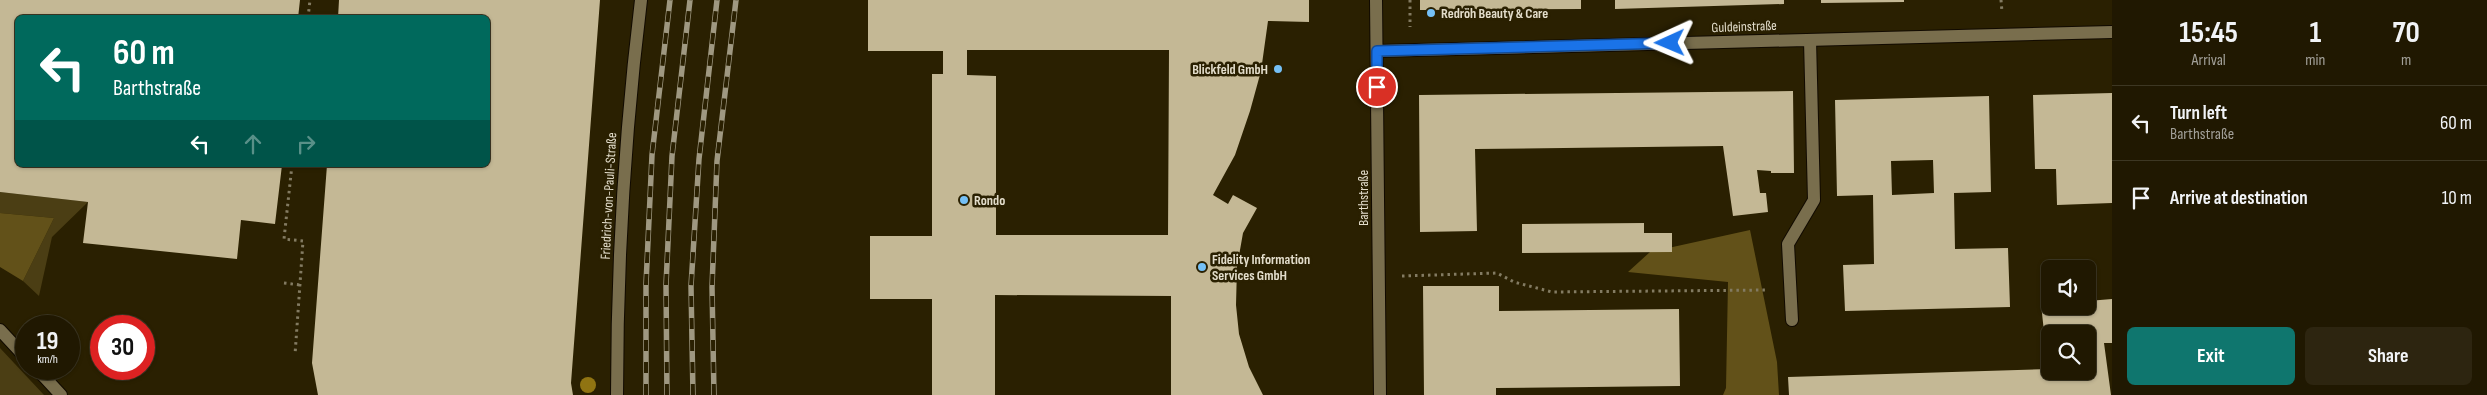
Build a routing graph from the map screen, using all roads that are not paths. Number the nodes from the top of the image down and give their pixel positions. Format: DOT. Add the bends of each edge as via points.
graph roads {
  1 [pos="641,0"];
  2 [pos="1376,0"];
  3 [pos="2112,32"];
  4 [pos="1810,40"];
  5 [pos="1377,51"];
  6 [pos="1792,320"];
  7 [pos="0,330"];
  8 [pos="15,346"];
  9 [pos="47,380"];
  10 [pos="61,395"];
  11 [pos="617,395"];
  12 [pos="1380,395"];
  1 -- 11 [label="street, Friedrich-von-Pauli-Straße" via="624,159"];
  2 -- 5 [label="street, Barthstraße"];
  3 -- 4 [label="street, Guldeinstraße"];
  4 -- 5 [label="street, Guldeinstraße"];
  4 -- 6 [label="street" via="1814,200 1788,244"];
  5 -- 12 [label="street, Barthstraße"];
  7 -- 8 [label="street"];
  9 -- 10 [label="street"];
}
